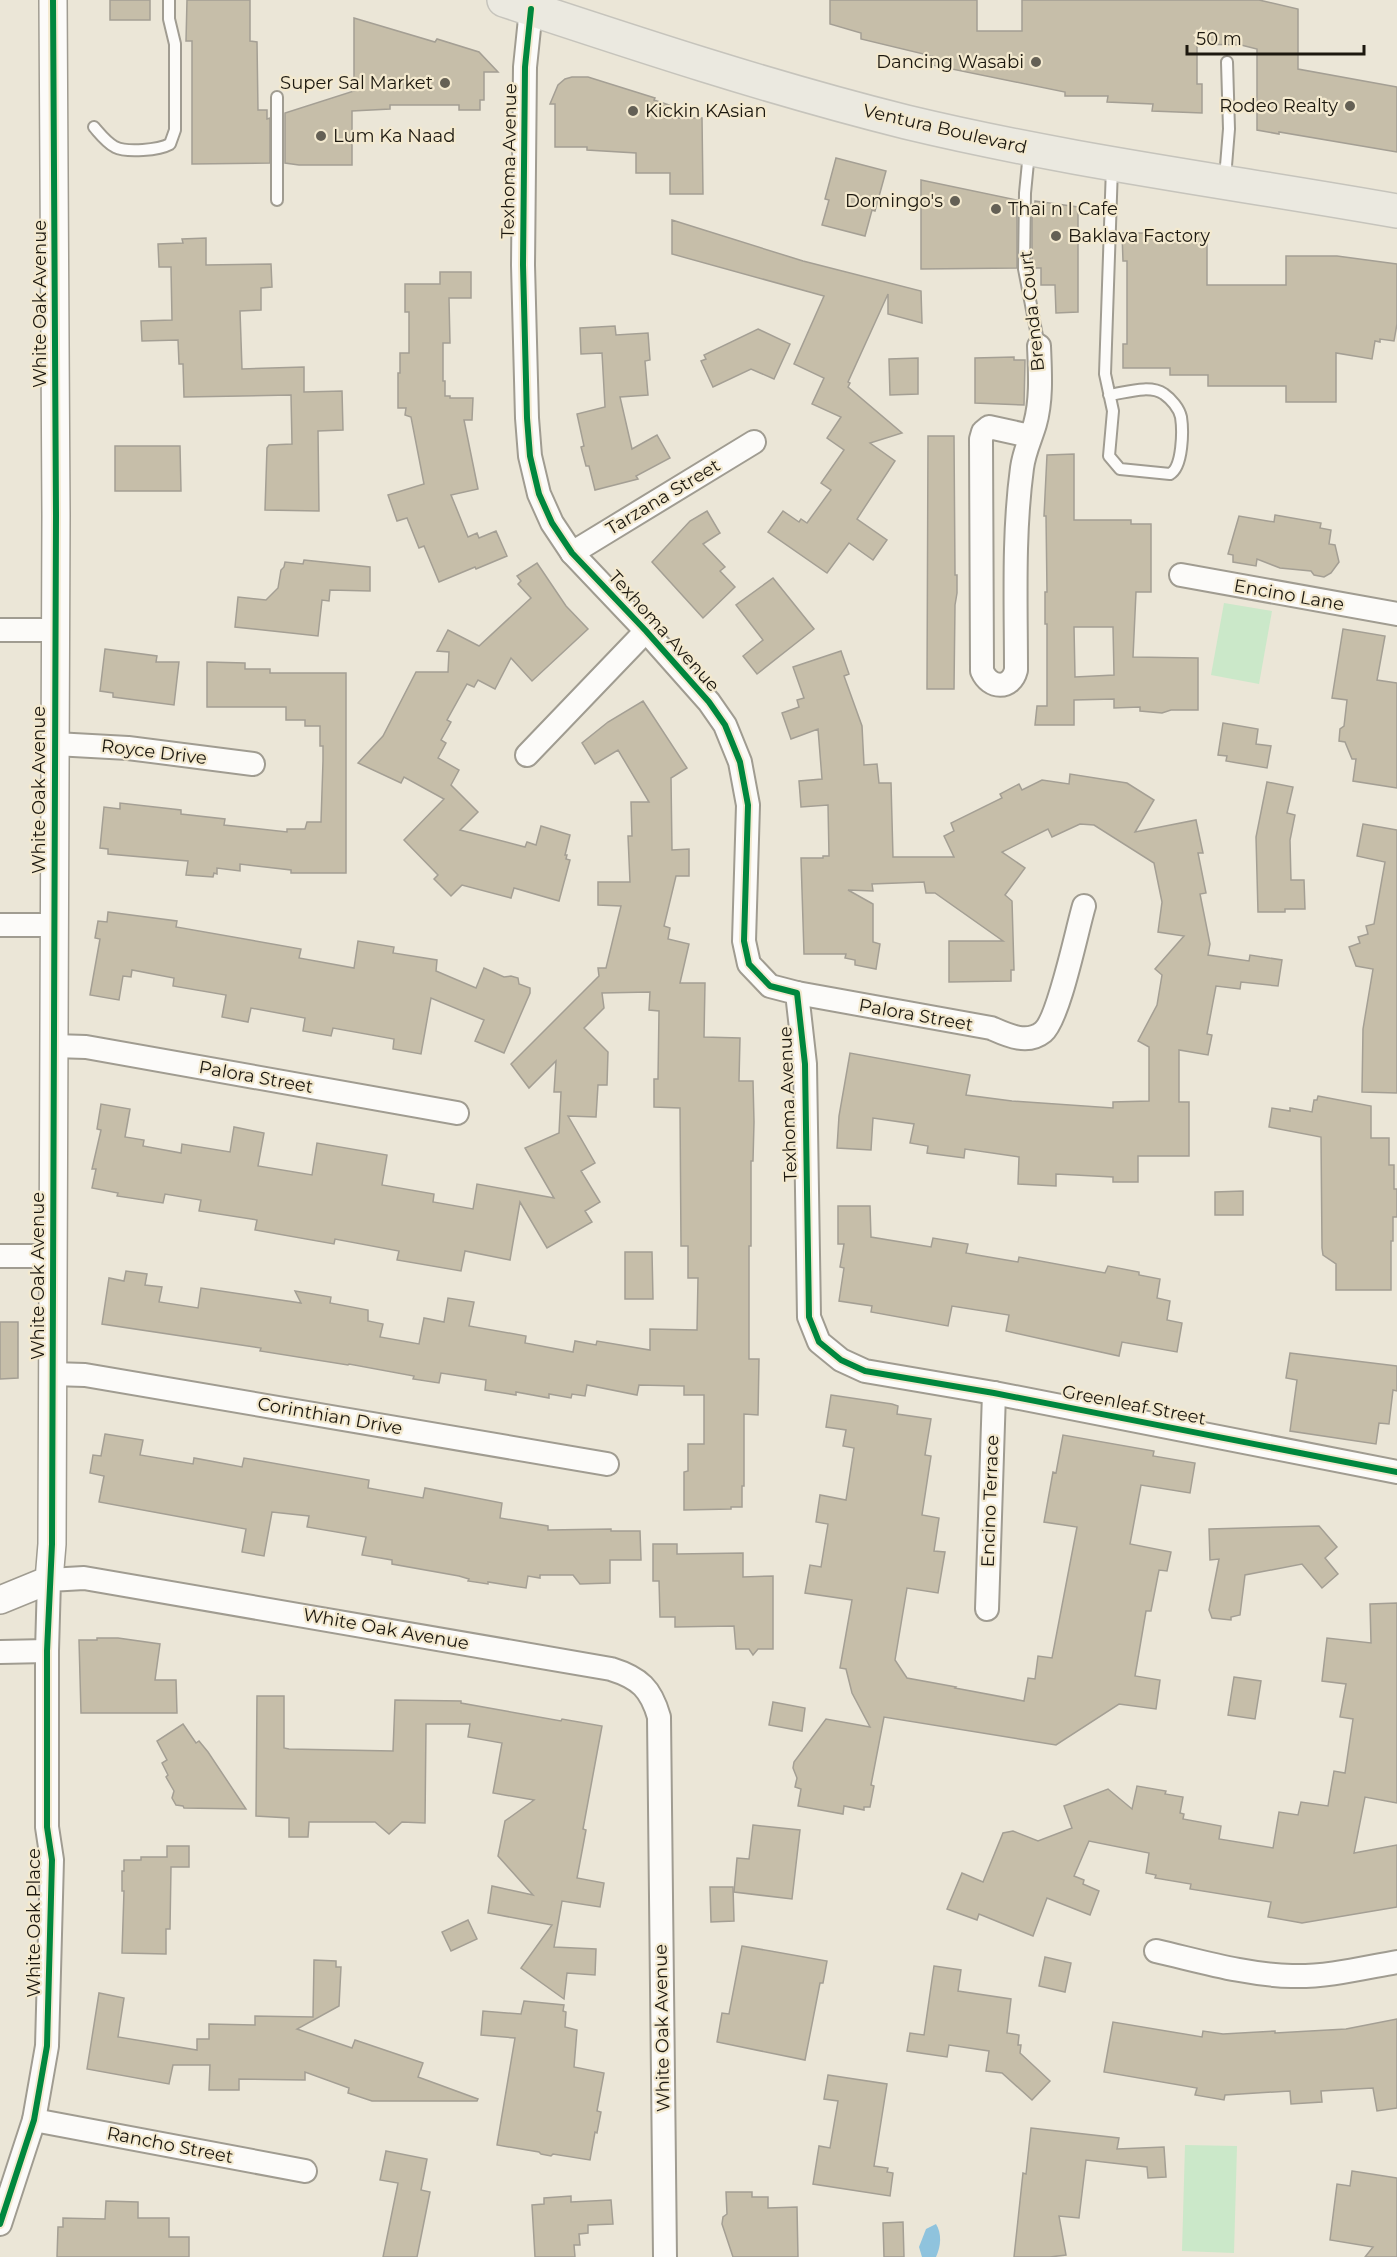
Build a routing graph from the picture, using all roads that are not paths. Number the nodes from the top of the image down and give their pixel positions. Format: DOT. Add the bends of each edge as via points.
graph roads {
  1 [pos="53,0"];
  2 [pos="169,0"];
  3 [pos="518,4"];
  4 [pos="1227,62"];
  5 [pos="277,97"];
  6 [pos="94,128"];
  7 [pos="1029,148"];
  8 [pos="1113,164"];
  9 [pos="1225,182"];
  10 [pos="277,200"];
  11 [pos="1397,211"];
  12 [pos="1039,345"];
  13 [pos="1109,395"];
  14 [pos="1030,436"];
  15 [pos="754,442"];
  16 [pos="572,553"];
  17 [pos="982,557"];
  18 [pos="1015,557"];
  19 [pos="1181,575"];
  20 [pos="1397,614"];
  21 [pos="0,630"];
  22 [pos="55,630"];
  23 [pos="646,631"];
  24 [pos="55,744"];
  25 [pos="527,755"];
  26 [pos="253,764"];
  27 [pos="1084,906"];
  28 [pos="0,925"];
  29 [pos="54,925"];
  30 [pos="797,993"];
  31 [pos="54,1046"];
  32 [pos="457,1113"];
  33 [pos="0,1256"];
  34 [pos="53,1256"];
  35 [pos="865,1371"];
  36 [pos="52,1374"];
  37 [pos="994,1393"];
  38 [pos="607,1464"];
  39 [pos="1397,1472"];
  40 [pos="50,1580"];
  41 [pos="0,1600"];
  42 [pos="987,1610"];
  43 [pos="47,1651"];
  44 [pos="0,1652"];
  45 [pos="1156,1951"];
  46 [pos="1397,1962"];
  47 [pos="34,2120"];
  48 [pos="305,2171"];
  49 [pos="0,2224"];
  50 [pos="665,2257"];
  1 -- 22 [label="street, White Oak Avenue"];
  2 -- 6 [label="lane" via="175,44 175,130 170,144 160,149 118,149"];
  3 -- 7 [label="main road, Ventura Boulevard" via="780,88 907,122"];
  3 -- 16 [label="street, Texhoma Avenue" via="525,68 523,266 530,456 539,494"];
  4 -- 9 [label="lane" via="1229,129"];
  5 -- 10 [label="lane"];
  7 -- 8 [label="main road, Ventura Boulevard"];
  7 -- 12 [label="lane, Brenda Court" via="1024,269"];
  8 -- 9 [label="main road, Ventura Boulevard"];
  8 -- 13 [label="lane" via="1105,374"];
  9 -- 11 [label="main road, Ventura Boulevard"];
  12 -- 14 [label="street, Brenda Court" via="1039,404"];
  13 -- 13 [label="lane" via="1113,411 1109,456 1114,464 1120,469 1170,474 1175,471 1180,460 1181,416 1174,404 1163,393 1146,389"];
  14 -- 17 [label="street, Brenda Court" via="989,428 983,432"];
  14 -- 18 [label="street, Brenda Court" via="1022,467"];
  15 -- 16 [label="street, Tarzana Street"];
  16 -- 23 [label="street, Texhoma Avenue"];
  17 -- 18 [label="street"];
  17 -- 18 [label="street, Brenda Court" via="982,671 986,679 1006,685 1014,679 1016,670"];
  19 -- 20 [label="street, Encino Lane"];
  21 -- 22 [label="street"];
  22 -- 24 [label="street, White Oak Avenue"];
  23 -- 25 [label="street"];
  23 -- 30 [label="street, Texhoma Avenue" via="725,725 740,762 748,805 744,941 749,964 770,986"];
  24 -- 26 [label="street, Royce Drive" via="128,748"];
  24 -- 29 [label="street, White Oak Avenue"];
  27 -- 30 [label="street, Palora Street" via="1054,1016 1042,1033 1034,1036 1012,1037 991,1028"];
  28 -- 29 [label="street"];
  29 -- 31 [label="street, White Oak Avenue"];
  30 -- 35 [label="street, Texhoma Avenue" via="805,1064 809,1317 819,1342 841,1360"];
  31 -- 32 [label="street, Palora Street" via="86,1047"];
  31 -- 34 [label="street, White Oak Avenue"];
  33 -- 34 [label="street"];
  34 -- 36 [label="street, White Oak Avenue"];
  35 -- 37 [label="street, Greenleaf Street"];
  36 -- 38 [label="street, Corinthian Drive" via="85,1375"];
  36 -- 40 [label="street, White Oak Avenue"];
  37 -- 39 [label="street, Greenleaf Street"];
  37 -- 42 [label="street, Encino Terrace"];
  40 -- 41 [label="street"];
  40 -- 43 [label="street, White Oak Place"];
  40 -- 50 [label="street, White Oak Avenue" via="84,1578 407,1633 611,1670 628,1674 641,1683 654,1699 659,1717"];
  43 -- 44 [label="street"];
  43 -- 47 [label="street, White Oak Place" via="48,1827 52,1860 50,1999 48,2046"];
  45 -- 46 [label="street" via="1261,1974 1292,1976"];
  47 -- 48 [label="street, Rancho Street"];
  47 -- 49 [label="street, White Oak Place"];
}
